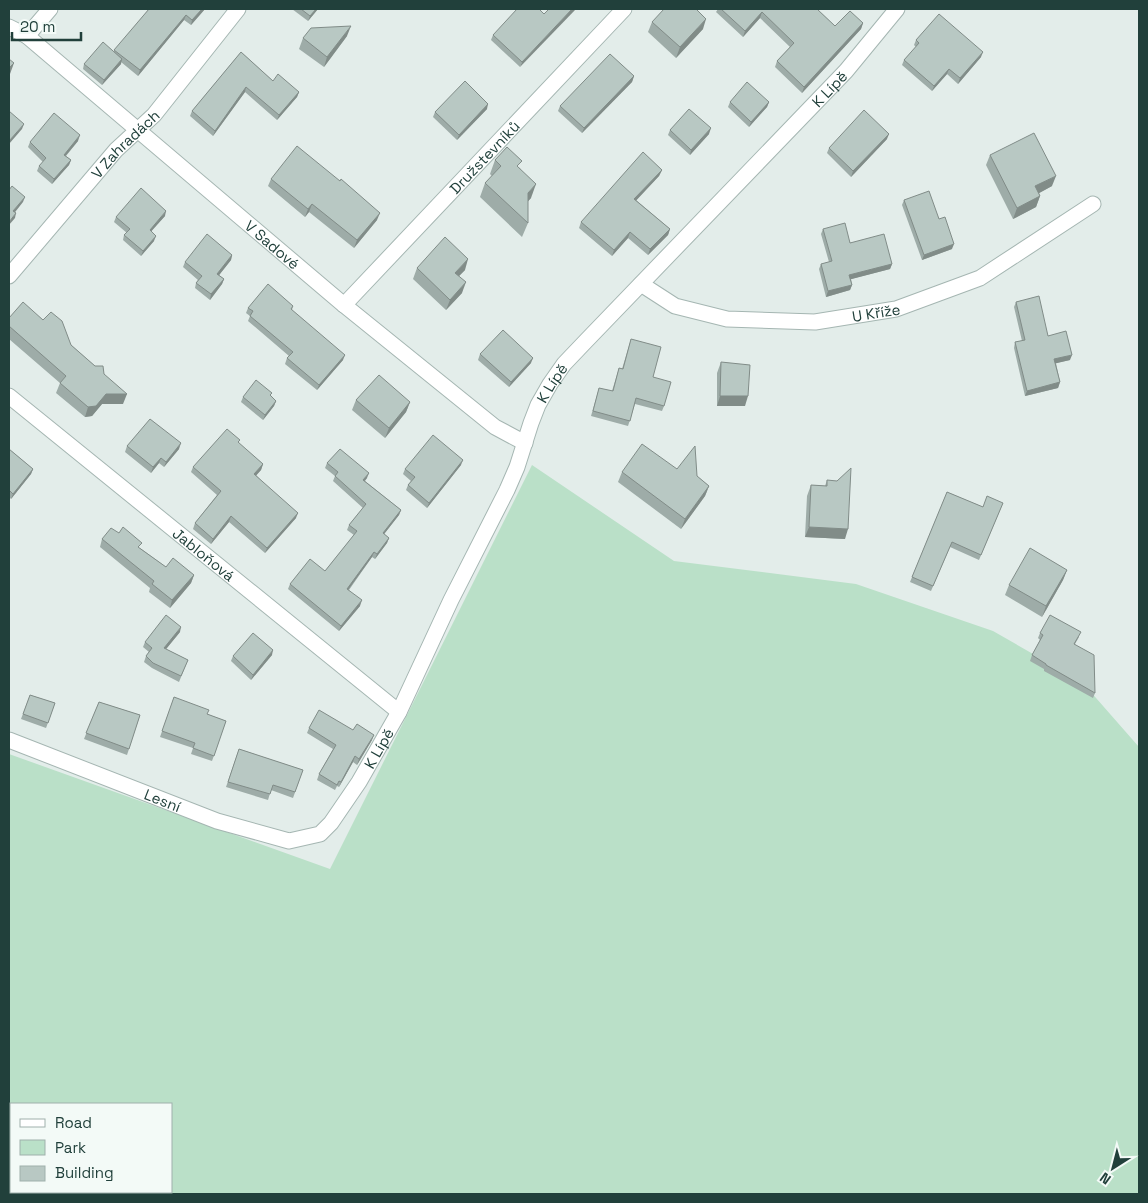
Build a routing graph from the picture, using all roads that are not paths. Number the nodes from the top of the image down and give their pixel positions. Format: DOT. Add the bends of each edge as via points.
graph roads {
  1 [pos="50,9"];
  2 [pos="238,9"];
  3 [pos="624,9"];
  4 [pos="897,9"];
  5 [pos="9,28"];
  6 [pos="27,36"];
  7 [pos="138,130"];
  8 [pos="1093,204"];
  9 [pos="9,276"];
  10 [pos="641,284"];
  11 [pos="344,304"];
  12 [pos="9,396"];
  13 [pos="525,443"];
  14 [pos="399,712"];
  15 [pos="9,740"];
  16 [pos="320,834"];
  1 -- 6 [label="street"];
  2 -- 7 [label="street, V Zahradách" via="154,115"];
  3 -- 11 [label="street, Družstevníků"];
  4 -- 10 [label="street, K Lípě" via="846,71"];
  5 -- 6 [label="street, V Sadové"];
  6 -- 7 [label="street, V Sadové"];
  7 -- 9 [label="street, V Zahradách" via="116,150"];
  7 -- 11 [label="street, V Sadové"];
  8 -- 10 [label="street, U Kříže" via="980,278 896,309 815,322 727,319 675,306"];
  10 -- 13 [label="street, K Lípě" via="555,377 538,405"];
  11 -- 13 [label="street, V Sadové" via="495,427"];
  12 -- 14 [label="street, Jabloňová"];
  13 -- 14 [label="street, K Lípě" via="507,490"];
  14 -- 16 [label="street, K Lípě" via="355,789"];
  15 -- 16 [label="street, Lesní" via="217,820 289,841"];
}
